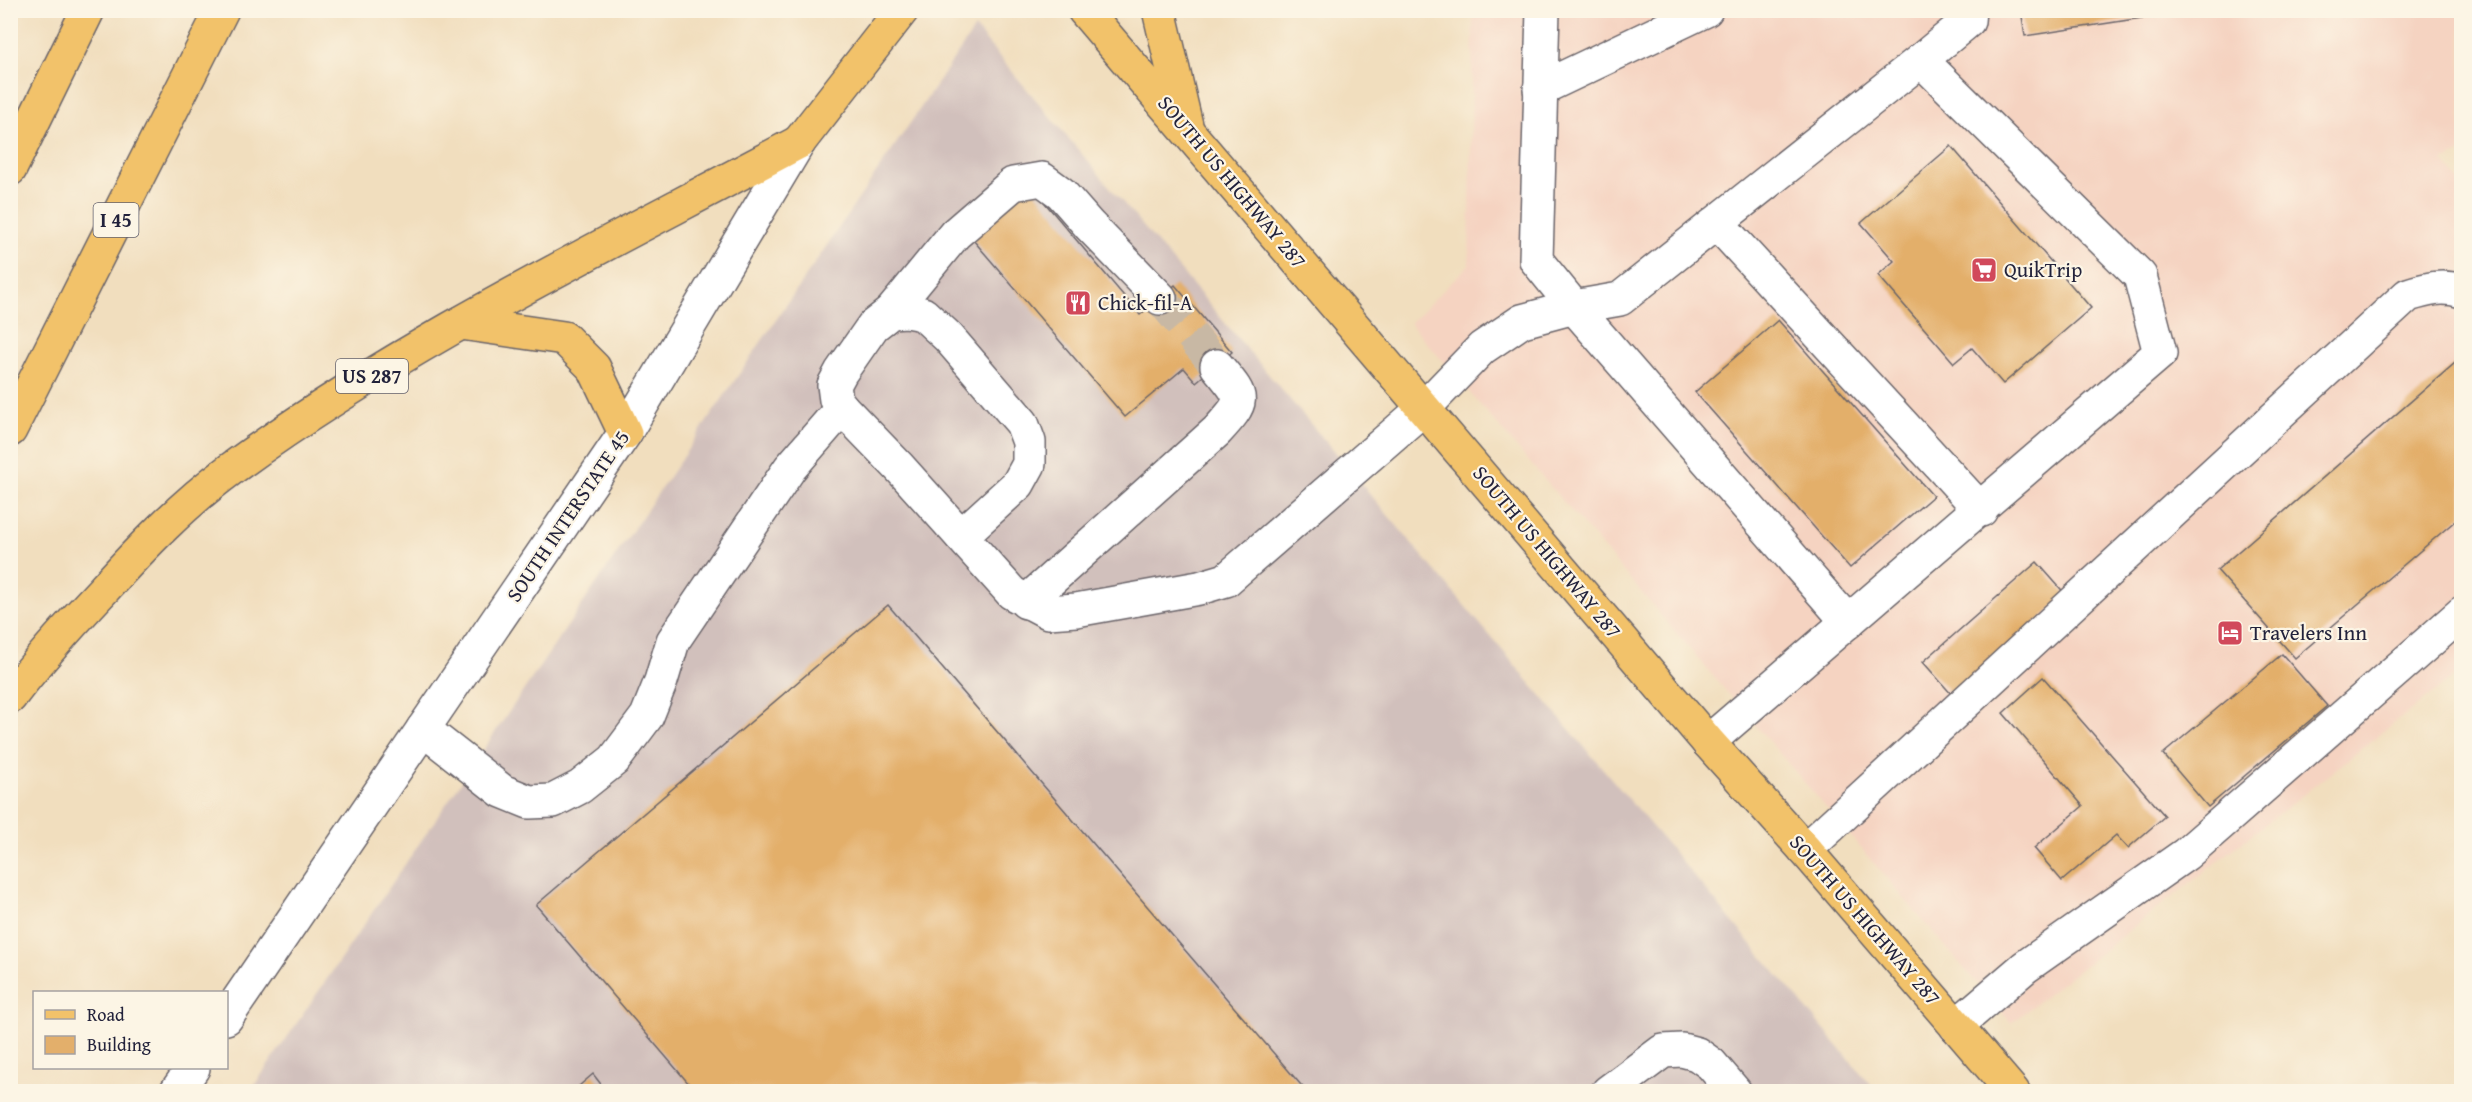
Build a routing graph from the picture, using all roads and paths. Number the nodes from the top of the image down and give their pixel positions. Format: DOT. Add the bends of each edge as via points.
graph roads {
  1 [pos="88,10"];
  2 [pos="222,10"];
  3 [pos="902,10"];
  4 [pos="1084,10"];
  5 [pos="1159,10"];
  6 [pos="1543,10"];
  7 [pos="1706,10"];
  8 [pos="1969,10"];
  9 [pos="1921,60"];
  10 [pos="1540,89"];
  11 [pos="1188,129"];
  12 [pos="799,142"];
  13 [pos="10,169"];
  14 [pos="1717,222"];
  15 [pos="2462,291"];
  16 [pos="1160,298"];
  17 [pos="1574,307"];
  18 [pos="891,312"];
  19 [pos="460,323"];
  20 [pos="1217,366"];
  21 [pos="843,408"];
  22 [pos="1424,408"];
  23 [pos="10,430"];
  24 [pos="625,433"];
  25 [pos="1981,510"];
  26 [pos="961,536"];
  27 [pos="1026,602"];
  28 [pos="2462,613"];
  29 [pos="1848,622"];
  30 [pos="10,697"];
  31 [pos="423,729"];
  32 [pos="1708,742"];
  33 [pos="1805,850"];
  34 [pos="228,1015"];
  35 [pos="1956,1026"];
  36 [pos="192,1069"];
  37 [pos="176,1092"];
  38 [pos="1608,1092"];
  39 [pos="1735,1092"];
  40 [pos="2013,1092"];
  1 -- 13 [label="main road"];
  2 -- 23 [label="main road, I 45"];
  3 -- 12 [label="main road, SOUTH INTERSTATE 45 / US 287"];
  4 -- 11 [label="main road, SOUTH US HIGHWAY 287"];
  5 -- 11 [label="main road"];
  6 -- 10 [label="street"];
  7 -- 10 [label="street"];
  8 -- 9 [label="street" via="1968,21"];
  9 -- 14 [label="street"];
  9 -- 25 [label="street" via="2140,276 2160,353"];
  10 -- 17 [label="street" via="1536,260"];
  11 -- 22 [label="main road, SOUTH US HIGHWAY 287"];
  12 -- 19 [label="main road, US 287"];
  12 -- 24 [label="street, SOUTH INTERSTATE 45"];
  14 -- 17 [label="street" via="1620,298"];
  14 -- 25 [label="street"];
  15 -- 33 [label="street" via="2428,288 2408,295"];
  16 -- 18 [label="street" via="1042,179 1013,184 955,234"];
  17 -- 22 [label="street" via="1522,321 1482,348"];
  17 -- 29 [label="street"];
  18 -- 21 [label="street" via="873,326 834,385 836,400"];
  18 -- 26 [label="street" via="923,314 948,337 1022,423 1029,442 1029,464 1018,484"];
  19 -- 24 [label="main road" via="564,338 594,368"];
  19 -- 30 [label="main road, US 287" via="229,470 150,538 40,657"];
  20 -- 27 [label="street" via="1238,393 1239,404 1233,414"];
  21 -- 26 [label="street"];
  21 -- 31 [label="street" via="790,468 673,641 647,716 614,760 580,787 553,801 529,802 502,791"];
  22 -- 27 [label="street" via="1226,580 1076,610 1048,612"];
  22 -- 32 [label="main road, SOUTH US HIGHWAY 287"];
  24 -- 31 [label="street, SOUTH INTERSTATE 45"];
  25 -- 29 [label="street"];
  26 -- 27 [label="street" via="1012,593"];
  28 -- 35 [label="street" via="2186,854 2025,967"];
  29 -- 32 [label="street"];
  31 -- 34 [label="street, SOUTH INTERSTATE 45"];
  32 -- 33 [label="main road, SOUTH US HIGHWAY 287"];
  33 -- 35 [label="main road, SOUTH US HIGHWAY 287"];
  35 -- 40 [label="main road, SOUTH US HIGHWAY 287"];
  36 -- 37 [label="street"];
  38 -- 39 [label="street" via="1663,1051 1682,1050 1711,1064"];
}
